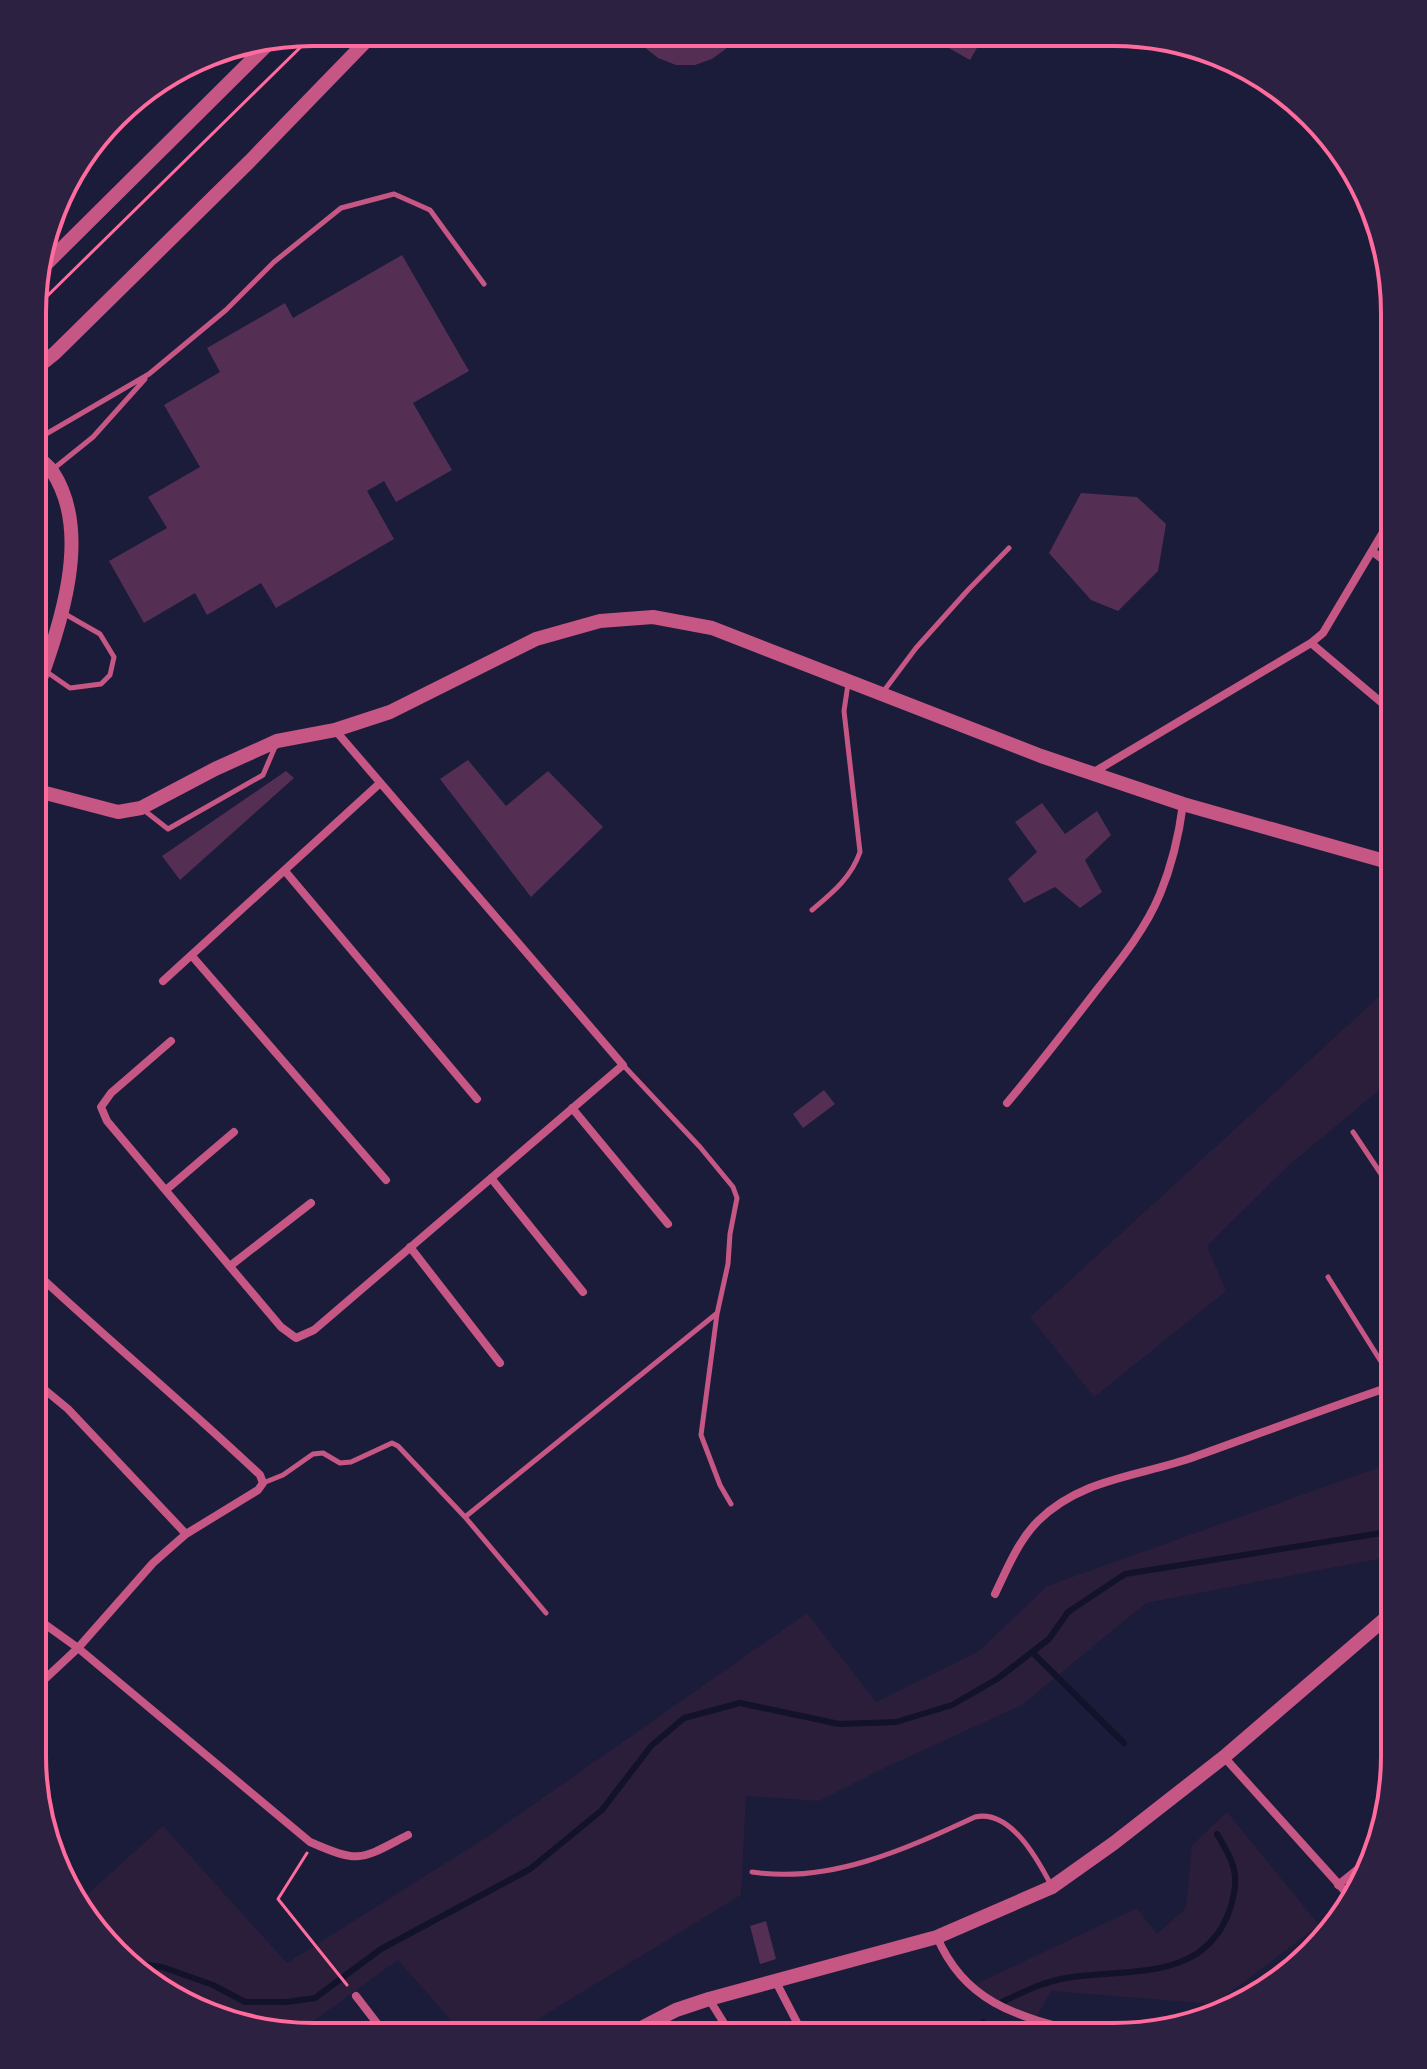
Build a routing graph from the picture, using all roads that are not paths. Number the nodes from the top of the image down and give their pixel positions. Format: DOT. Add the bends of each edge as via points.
graph roads {
  1 [pos="361,47"];
  2 [pos="261,51"];
  3 [pos="52,258"];
  4 [pos="484,284"];
  5 [pos="46,360"];
  6 [pos="149,374"];
  7 [pos="46,434"];
  8 [pos="46,466"];
  9 [pos="46,470"];
  10 [pos="51,471"];
  11 [pos="1381,536"];
  12 [pos="1009,548"];
  13 [pos="1372,551"];
  14 [pos="1381,558"];
  15 [pos="60,612"];
  16 [pos="1311,643"];
  17 [pos="46,663"];
  18 [pos="46,671"];
  19 [pos="850,679"];
  20 [pos="882,693"];
  21 [pos="1381,702"];
  22 [pos="335,730"];
  23 [pos="277,741"];
  24 [pos="1094,773"];
  25 [pos="379,784"];
  26 [pos="46,793"];
  27 [pos="1183,804"];
  28 [pos="141,808"];
  29 [pos="1381,860"];
  30 [pos="285,871"];
  31 [pos="812,910"];
  32 [pos="192,956"];
  33 [pos="163,981"];
  34 [pos="171,1041"];
  35 [pos="623,1065"];
  36 [pos="477,1099"];
  37 [pos="1007,1103"];
  38 [pos="572,1108"];
  39 [pos="234,1132"];
  40 [pos="1353,1132"];
  41 [pos="1380,1173"];
  42 [pos="491,1178"];
  43 [pos="386,1180"];
  44 [pos="166,1190"];
  45 [pos="311,1203"];
  46 [pos="668,1224"];
  47 [pos="410,1247"];
  48 [pos="230,1266"];
  49 [pos="1328,1277"];
  50 [pos="46,1282"];
  51 [pos="583,1292"];
  52 [pos="717,1314"];
  53 [pos="1380,1360"];
  54 [pos="500,1363"];
  55 [pos="1380,1389"];
  56 [pos="46,1391"];
  57 [pos="263,1483"];
  58 [pos="731,1504"];
  59 [pos="465,1517"];
  60 [pos="186,1534"];
  61 [pos="995,1594"];
  62 [pos="546,1613"];
  63 [pos="1380,1623"];
  64 [pos="46,1625"];
  65 [pos="78,1648"];
  66 [pos="46,1678"];
  67 [pos="1224,1757"];
  68 [pos="408,1835"];
  69 [pos="752,1872"];
  70 [pos="1354,1872"];
  71 [pos="1338,1885"];
  72 [pos="1052,1887"];
  73 [pos="1344,1891"];
  74 [pos="937,1937"];
  75 [pos="776,1982"];
  76 [pos="356,1996"];
  77 [pos="709,1999"];
  78 [pos="377,2023"];
  79 [pos="651,2023"];
  80 [pos="724,2023"];
  81 [pos="797,2023"];
  82 [pos="1043,2023"];
  1 -- 5 [label="street"];
  2 -- 3 [label="street"];
  4 -- 6 [label="lane" via="430,210 394,194 341,208"];
  6 -- 7 [label="lane"];
  6 -- 10 [label="lane" via="93,437"];
  8 -- 10 [label="street"];
  9 -- 10 [label="street"];
  10 -- 15 [label="street" via="67,503 73,554"];
  11 -- 13 [label="street"];
  12 -- 20 [label="lane"];
  13 -- 14 [label="street"];
  13 -- 16 [label="street" via="1334,618"];
  15 -- 17 [label="street"];
  15 -- 18 [label="lane" via="100,634 114,657 110,675 101,684 70,688"];
  16 -- 21 [label="street"];
  16 -- 24 [label="street"];
  19 -- 20 [label="street"];
  19 -- 22 [label="street" via="712,628 653,617 600,621 536,639 390,712"];
  19 -- 31 [label="lane" via="844,711 860,852 847,876"];
  20 -- 24 [label="street"];
  22 -- 23 [label="street"];
  22 -- 25 [label="street"];
  23 -- 28 [label="street"];
  23 -- 28 [label="lane" via="263,775 168,829"];
  24 -- 27 [label="street"];
  25 -- 30 [label="street"];
  25 -- 35 [label="street"];
  26 -- 28 [label="street" via="118,812"];
  27 -- 29 [label="street"];
  27 -- 37 [label="street" via="1170,867 1144,925"];
  30 -- 32 [label="street"];
  30 -- 36 [label="street"];
  32 -- 33 [label="street"];
  32 -- 43 [label="street"];
  34 -- 44 [label="street" via="101,1107"];
  35 -- 38 [label="street"];
  35 -- 52 [label="lane" via="733,1187 737,1198"];
  38 -- 42 [label="street"];
  38 -- 46 [label="street"];
  39 -- 44 [label="street"];
  40 -- 41 [label="lane"];
  42 -- 47 [label="street"];
  42 -- 51 [label="street"];
  44 -- 48 [label="street"];
  45 -- 48 [label="street"];
  47 -- 48 [label="street" via="314,1330 296,1338"];
  47 -- 54 [label="street"];
  49 -- 53 [label="lane"];
  50 -- 57 [label="street" via="191,1409"];
  52 -- 58 [label="lane" via="701,1435"];
  52 -- 59 [label="lane"];
  55 -- 61 [label="street" via="1191,1458 1084,1489 1037,1521"];
  56 -- 60 [label="street"];
  57 -- 59 [label="lane" via="313,1454 351,1462 392,1443"];
  57 -- 60 [label="street"];
  59 -- 62 [label="lane"];
  60 -- 65 [label="street" via="153,1563"];
  63 -- 67 [label="street"];
  64 -- 65 [label="street"];
  65 -- 66 [label="street"];
  65 -- 68 [label="street" via="310,1842 359,1859"];
  67 -- 71 [label="street"];
  67 -- 72 [label="street"];
  69 -- 72 [label="lane" via="810,1873 878,1858 988,1816 1010,1826"];
  70 -- 71 [label="street"];
  71 -- 73 [label="street"];
  72 -- 74 [label="street"];
  74 -- 75 [label="street"];
  74 -- 82 [label="street" via="953,1968 990,2002"];
  75 -- 77 [label="street"];
  75 -- 81 [label="street"];
  76 -- 78 [label="street"];
  77 -- 79 [label="street"];
  77 -- 80 [label="street"];
}
